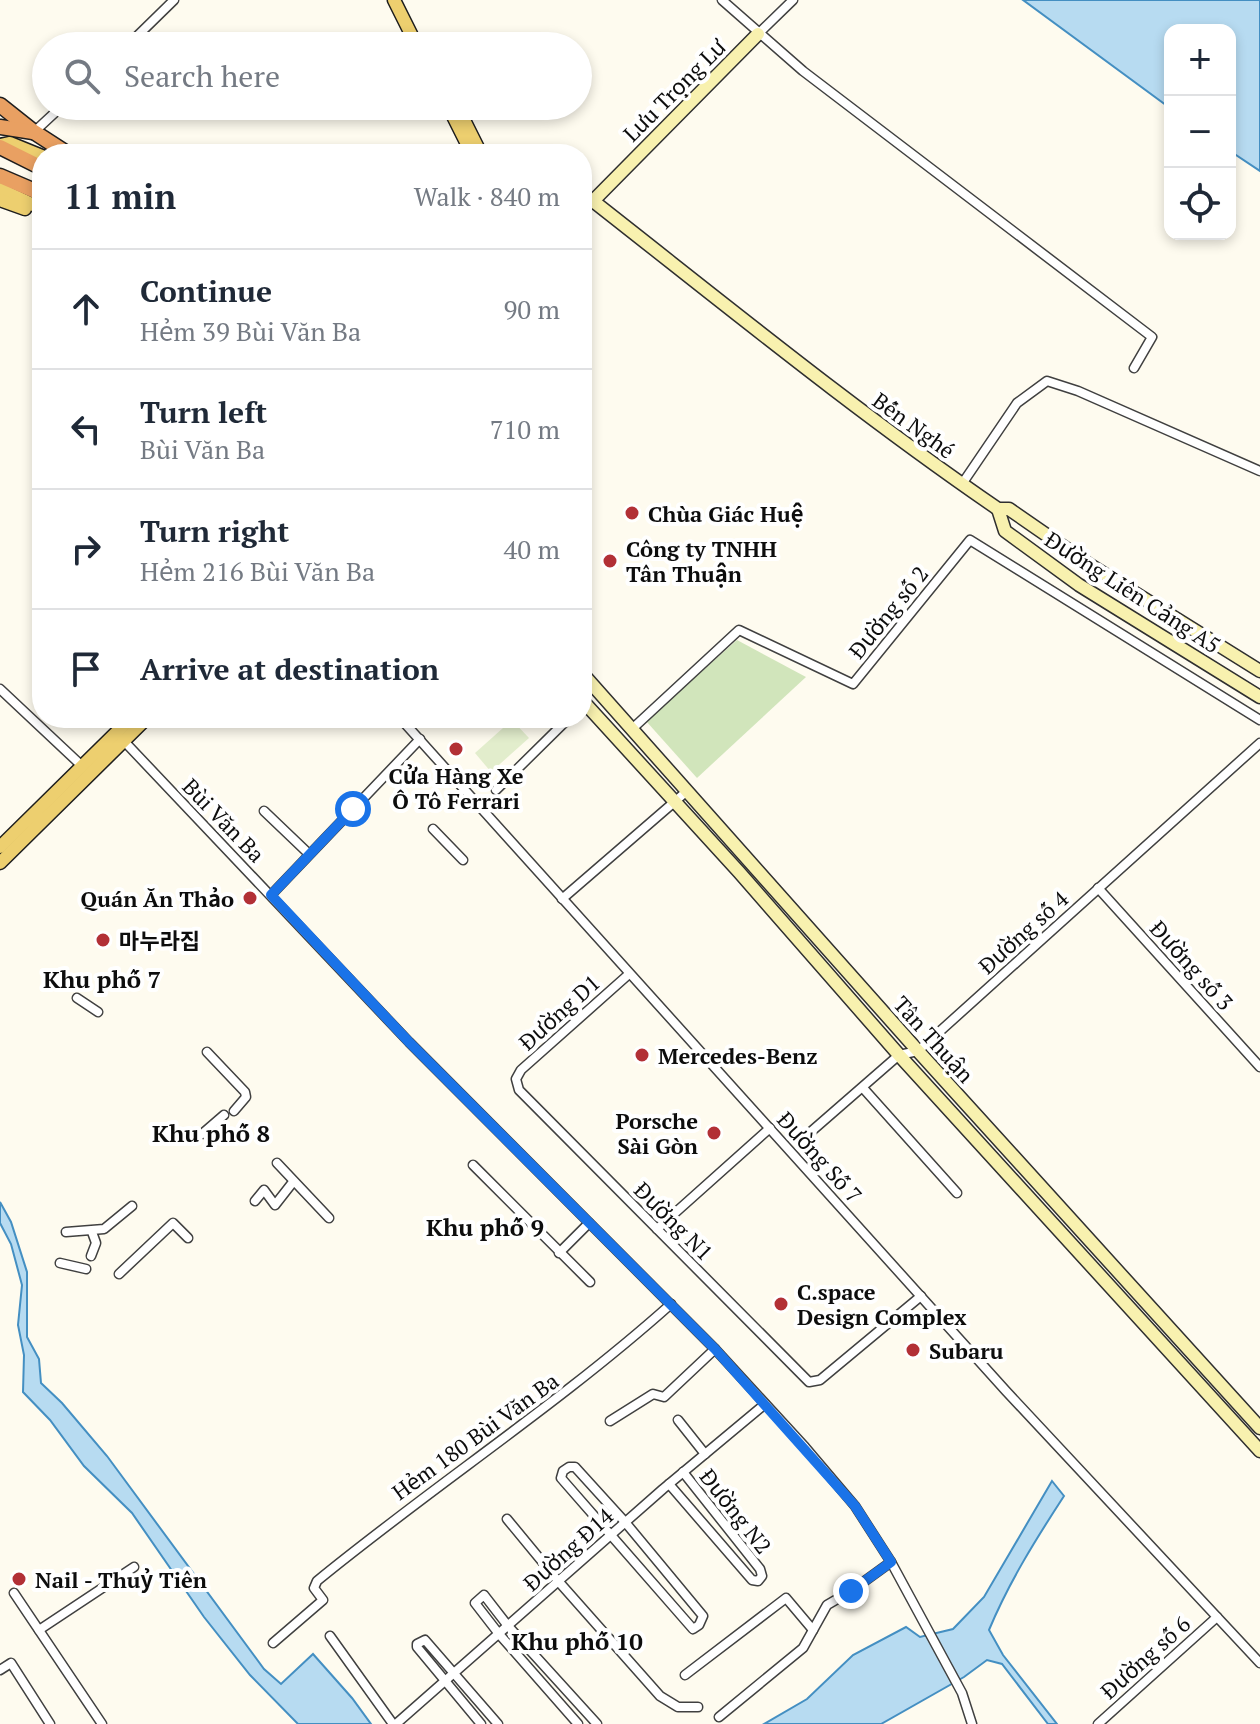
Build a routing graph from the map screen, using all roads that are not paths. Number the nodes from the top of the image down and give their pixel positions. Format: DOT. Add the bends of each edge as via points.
graph roads {
  1 [pos="174,0"];
  2 [pos="394,0"];
  3 [pos="722,0"];
  4 [pos="793,0"];
  5 [pos="403,7"];
  6 [pos="141,32"];
  7 [pos="412,32"];
  8 [pos="418,32"];
  9 [pos="758,34"];
  10 [pos="0,105"];
  11 [pos="47,120"];
  12 [pos="455,120"];
  13 [pos="464,120"];
  14 [pos="0,127"];
  15 [pos="34,132"];
  16 [pos="53,144"];
  17 [pos="467,144"];
  18 [pos="476,144"];
  19 [pos="0,146"];
  20 [pos="32,152"];
  21 [pos="32,163"];
  22 [pos="0,176"];
  23 [pos="2,194"];
  24 [pos="32,196"];
  25 [pos="32,199"];
  26 [pos="592,200"];
  27 [pos="592,207"];
  28 [pos="1134,368"];
  29 [pos="1260,471"];
  30 [pos="962,484"];
  31 [pos="998,509"];
  32 [pos="1167,611"];
  33 [pos="1154,632"];
  34 [pos="1260,671"];
  35 [pos="592,684"];
  36 [pos="0,689"];
  37 [pos="1260,697"];
  38 [pos="592,713"];
  39 [pos="32,719"];
  40 [pos="1260,720"];
  41 [pos="42,728"];
  42 [pos="125,728"];
  43 [pos="133,728"];
  44 [pos="410,728"];
  45 [pos="559,728"];
  46 [pos="632,729"];
  47 [pos="120,737"];
  48 [pos="420,739"];
  49 [pos="642,740"];
  50 [pos="1260,743"];
  51 [pos="629,752"];
  52 [pos="82,766"];
  53 [pos="496,790"];
  54 [pos="687,791"];
  55 [pos="675,802"];
  56 [pos="264,811"];
  57 [pos="433,829"];
  58 [pos="0,847"];
  59 [pos="309,854"];
  60 [pos="463,860"];
  61 [pos="0,863"];
  62 [pos="1098,888"];
  63 [pos="271,895"];
  64 [pos="562,899"];
  65 [pos="629,974"];
  66 [pos="77,998"];
  67 [pos="98,1012"];
  68 [pos="918,1051"];
  69 [pos="207,1052"];
  70 [pos="899,1055"];
  71 [pos="1260,1067"];
  72 [pos="516,1079"];
  73 [pos="863,1088"];
  74 [pos="234,1111"];
  75 [pos="224,1115"];
  76 [pos="770,1128"];
  77 [pos="202,1134"];
  78 [pos="806,1136"];
  79 [pos="1012,1155"];
  80 [pos="277,1163"];
  81 [pos="473,1165"];
  82 [pos="1000,1166"];
  83 [pos="293,1182"];
  84 [pos="957,1193"];
  85 [pos="255,1201"];
  86 [pos="132,1206"];
  87 [pos="329,1218"];
  88 [pos="589,1223"];
  89 [pos="657,1229"];
  90 [pos="66,1232"];
  91 [pos="92,1232"];
  92 [pos="188,1238"];
  93 [pos="559,1253"];
  94 [pos="91,1256"];
  95 [pos="60,1263"];
  96 [pos="86,1269"];
  97 [pos="119,1274"];
  98 [pos="590,1282"];
  99 [pos="921,1296"];
  100 [pos="671,1304"];
  101 [pos="715,1349"];
  102 [pos="765,1404"];
  103 [pos="678,1420"];
  104 [pos="610,1421"];
  105 [pos="1260,1428"];
  106 [pos="1260,1451"];
  107 [pos="705,1454"];
  108 [pos="683,1472"];
  109 [pos="669,1484"];
  110 [pos="507,1519"];
  111 [pos="625,1522"];
  112 [pos="610,1536"];
  113 [pos="891,1562"];
  114 [pos="134,1567"];
  115 [pos="559,1582"];
  116 [pos="14,1593"];
  117 [pos="1217,1617"];
  118 [pos="508,1626"];
  119 [pos="39,1630"];
  120 [pos="813,1630"];
  121 [pos="499,1634"];
  122 [pos="330,1636"];
  123 [pos="273,1643"];
  124 [pos="1260,1663"];
  125 [pos="0,1670"];
  126 [pos="453,1674"];
  127 [pos="685,1675"];
  128 [pos="444,1682"];
  129 [pos="698,1707"];
  130 [pos="719,1717"];
  131 [pos="50,1724"];
  132 [pos="102,1724"];
  133 [pos="395,1724"];
  134 [pos="481,1724"];
  135 [pos="498,1724"];
  136 [pos="578,1724"];
  137 [pos="597,1724"];
  138 [pos="972,1724"];
  139 [pos="1098,1724"];
  1 -- 6 [label="street"];
  2 -- 5 [label="main road"];
  3 -- 9 [label="street"];
  4 -- 9 [label="street, Lưu Trọng Lư"];
  5 -- 7 [label="main road"];
  5 -- 8 [label="main road"];
  9 -- 26 [label="street, Lưu Trọng Lư"];
  9 -- 28 [label="street" via="1152,337"];
  10 -- 15 [label="highway"];
  11 -- 15 [label="street"];
  12 -- 17 [label="main road"];
  13 -- 18 [label="main road"];
  14 -- 15 [label="highway"];
  15 -- 16 [label="highway"];
  19 -- 20 [label="main road" via="10,143"];
  19 -- 21 [label="highway"];
  22 -- 24 [label="highway"];
  23 -- 25 [label="main road"];
  27 -- 30 [label="street, Bến Nghé"];
  29 -- 30 [label="street, Bến Nghé" via="1047,381 1017,403"];
  30 -- 31 [label="street, Đường Liên Cảng A5"];
  31 -- 32 [label="street, Đường Liên Cảng A5" via="1009,509"];
  31 -- 33 [label="street, Đường Liên Cảng A5" via="1005,531"];
  32 -- 33 [label="street"];
  32 -- 34 [label="street, Đường Liên Cảng A5"];
  33 -- 37 [label="street, Đường Liên Cảng A5"];
  35 -- 46 [label="street, Tân Thuận"];
  36 -- 39 [label="street"];
  38 -- 51 [label="street, Tân Thuận"];
  40 -- 46 [label="street, Đường số 2" via="970,540 853,684 739,630"];
  41 -- 52 [label="street"];
  42 -- 47 [label="main road"];
  43 -- 47 [label="main road"];
  44 -- 48 [label="street, Đường Số 7"];
  45 -- 53 [label="street"];
  46 -- 49 [label="street, Tân Thuận"];
  47 -- 52 [label="main road"];
  47 -- 61 [label="main road"];
  47 -- 63 [label="street, Bùi Văn Ba"];
  48 -- 59 [label="street"];
  48 -- 64 [label="street, Đường Số 7"];
  49 -- 51 [label="street"];
  49 -- 54 [label="street, Tân Thuận"];
  50 -- 62 [label="street, Đường số 4"];
  51 -- 55 [label="street, Tân Thuận"];
  52 -- 58 [label="main road"];
  54 -- 55 [label="street"];
  54 -- 68 [label="street, Tân Thuận"];
  55 -- 64 [label="street"];
  55 -- 70 [label="street, Tân Thuận"];
  56 -- 59 [label="street"];
  57 -- 60 [label="street"];
  59 -- 63 [label="street"];
  62 -- 68 [label="street, Đường số 4"];
  62 -- 71 [label="street, Đường số 3"];
  63 -- 88 [label="street, Bùi Văn Ba"];
  64 -- 65 [label="street, Đường Số 7"];
  65 -- 72 [label="street, Đường D1"];
  65 -- 76 [label="street, Đường Số 7"];
  66 -- 67 [label="street"];
  68 -- 70 [label="street"];
  68 -- 79 [label="street, Tân Thuận"];
  69 -- 74 [label="street" via="245,1092"];
  70 -- 73 [label="street"];
  70 -- 82 [label="street, Tân Thuận"];
  72 -- 89 [label="street, Đường N1" via="519,1090"];
  73 -- 78 [label="street"];
  73 -- 84 [label="street"];
  75 -- 77 [label="street"];
  76 -- 89 [label="street"];
  76 -- 99 [label="street, Đường Số 7"];
  79 -- 82 [label="street"];
  79 -- 105 [label="street, Tân Thuận"];
  80 -- 83 [label="street"];
  81 -- 93 [label="street"];
  82 -- 106 [label="street, Tân Thuận"];
  83 -- 85 [label="street" via="275,1205 264,1190"];
  83 -- 87 [label="street"];
  86 -- 91 [label="street" via="104,1229"];
  88 -- 93 [label="street"];
  88 -- 100 [label="street, Bùi Văn Ba"];
  89 -- 99 [label="street, Đường N1" via="813,1383"];
  90 -- 91 [label="street"];
  91 -- 94 [label="street" via="96,1243"];
  92 -- 97 [label="street" via="173,1223"];
  93 -- 98 [label="street"];
  95 -- 96 [label="street"];
  99 -- 117 [label="street, Đường Số 7"];
  100 -- 101 [label="street, Bùi Văn Ba"];
  100 -- 123 [label="street, Hẻm 180 Bùi Văn Ba" via="613,1356 317,1581 314,1588 323,1599"];
  101 -- 102 [label="street, Bùi Văn Ba"];
  101 -- 104 [label="street" via="664,1397 653,1394"];
  102 -- 107 [label="street, Đường Đ14"];
  102 -- 113 [label="street, Bùi Văn Ba" via="855,1506"];
  103 -- 107 [label="street"];
  107 -- 108 [label="street, Đường Đ14"];
  108 -- 109 [label="street, Đường Đ14"];
  108 -- 109 [label="street, Đường N2" via="760,1569 758,1581"];
  109 -- 111 [label="street, Đường Đ14"];
  110 -- 115 [label="street"];
  111 -- 112 [label="street, Đường Đ14"];
  111 -- 112 [label="street" via="575,1467 563,1471 561,1478"];
  111 -- 112 [label="street" via="703,1616 699,1625 693,1629"];
  112 -- 115 [label="street, Đường Đ14"];
  113 -- 120 [label="street" via="827,1605"];
  113 -- 138 [label="street, Bùi Văn Ba" via="962,1693"];
  114 -- 119 [label="street"];
  115 -- 118 [label="street, Đường Đ14"];
  115 -- 129 [label="street" via="660,1696 678,1707"];
  116 -- 119 [label="street"];
  117 -- 124 [label="street, Đường Số 7"];
  117 -- 139 [label="street, Đường số 6"];
  118 -- 121 [label="street, Đường Đ14"];
  118 -- 121 [label="street" via="484,1595 477,1599"];
  118 -- 137 [label="street"];
  119 -- 132 [label="street"];
  120 -- 127 [label="street" via="786,1598"];
  120 -- 130 [label="street" via="803,1648"];
  121 -- 126 [label="street, Đường Đ14"];
  121 -- 136 [label="street"];
  122 -- 133 [label="street"];
  125 -- 131 [label="street" via="11,1663"];
  126 -- 128 [label="street, Đường Đ14"];
  126 -- 128 [label="street" via="425,1640 417,1644"];
  126 -- 135 [label="street"];
  128 -- 133 [label="street, Đường Đ14"];
  128 -- 134 [label="street"];
}
